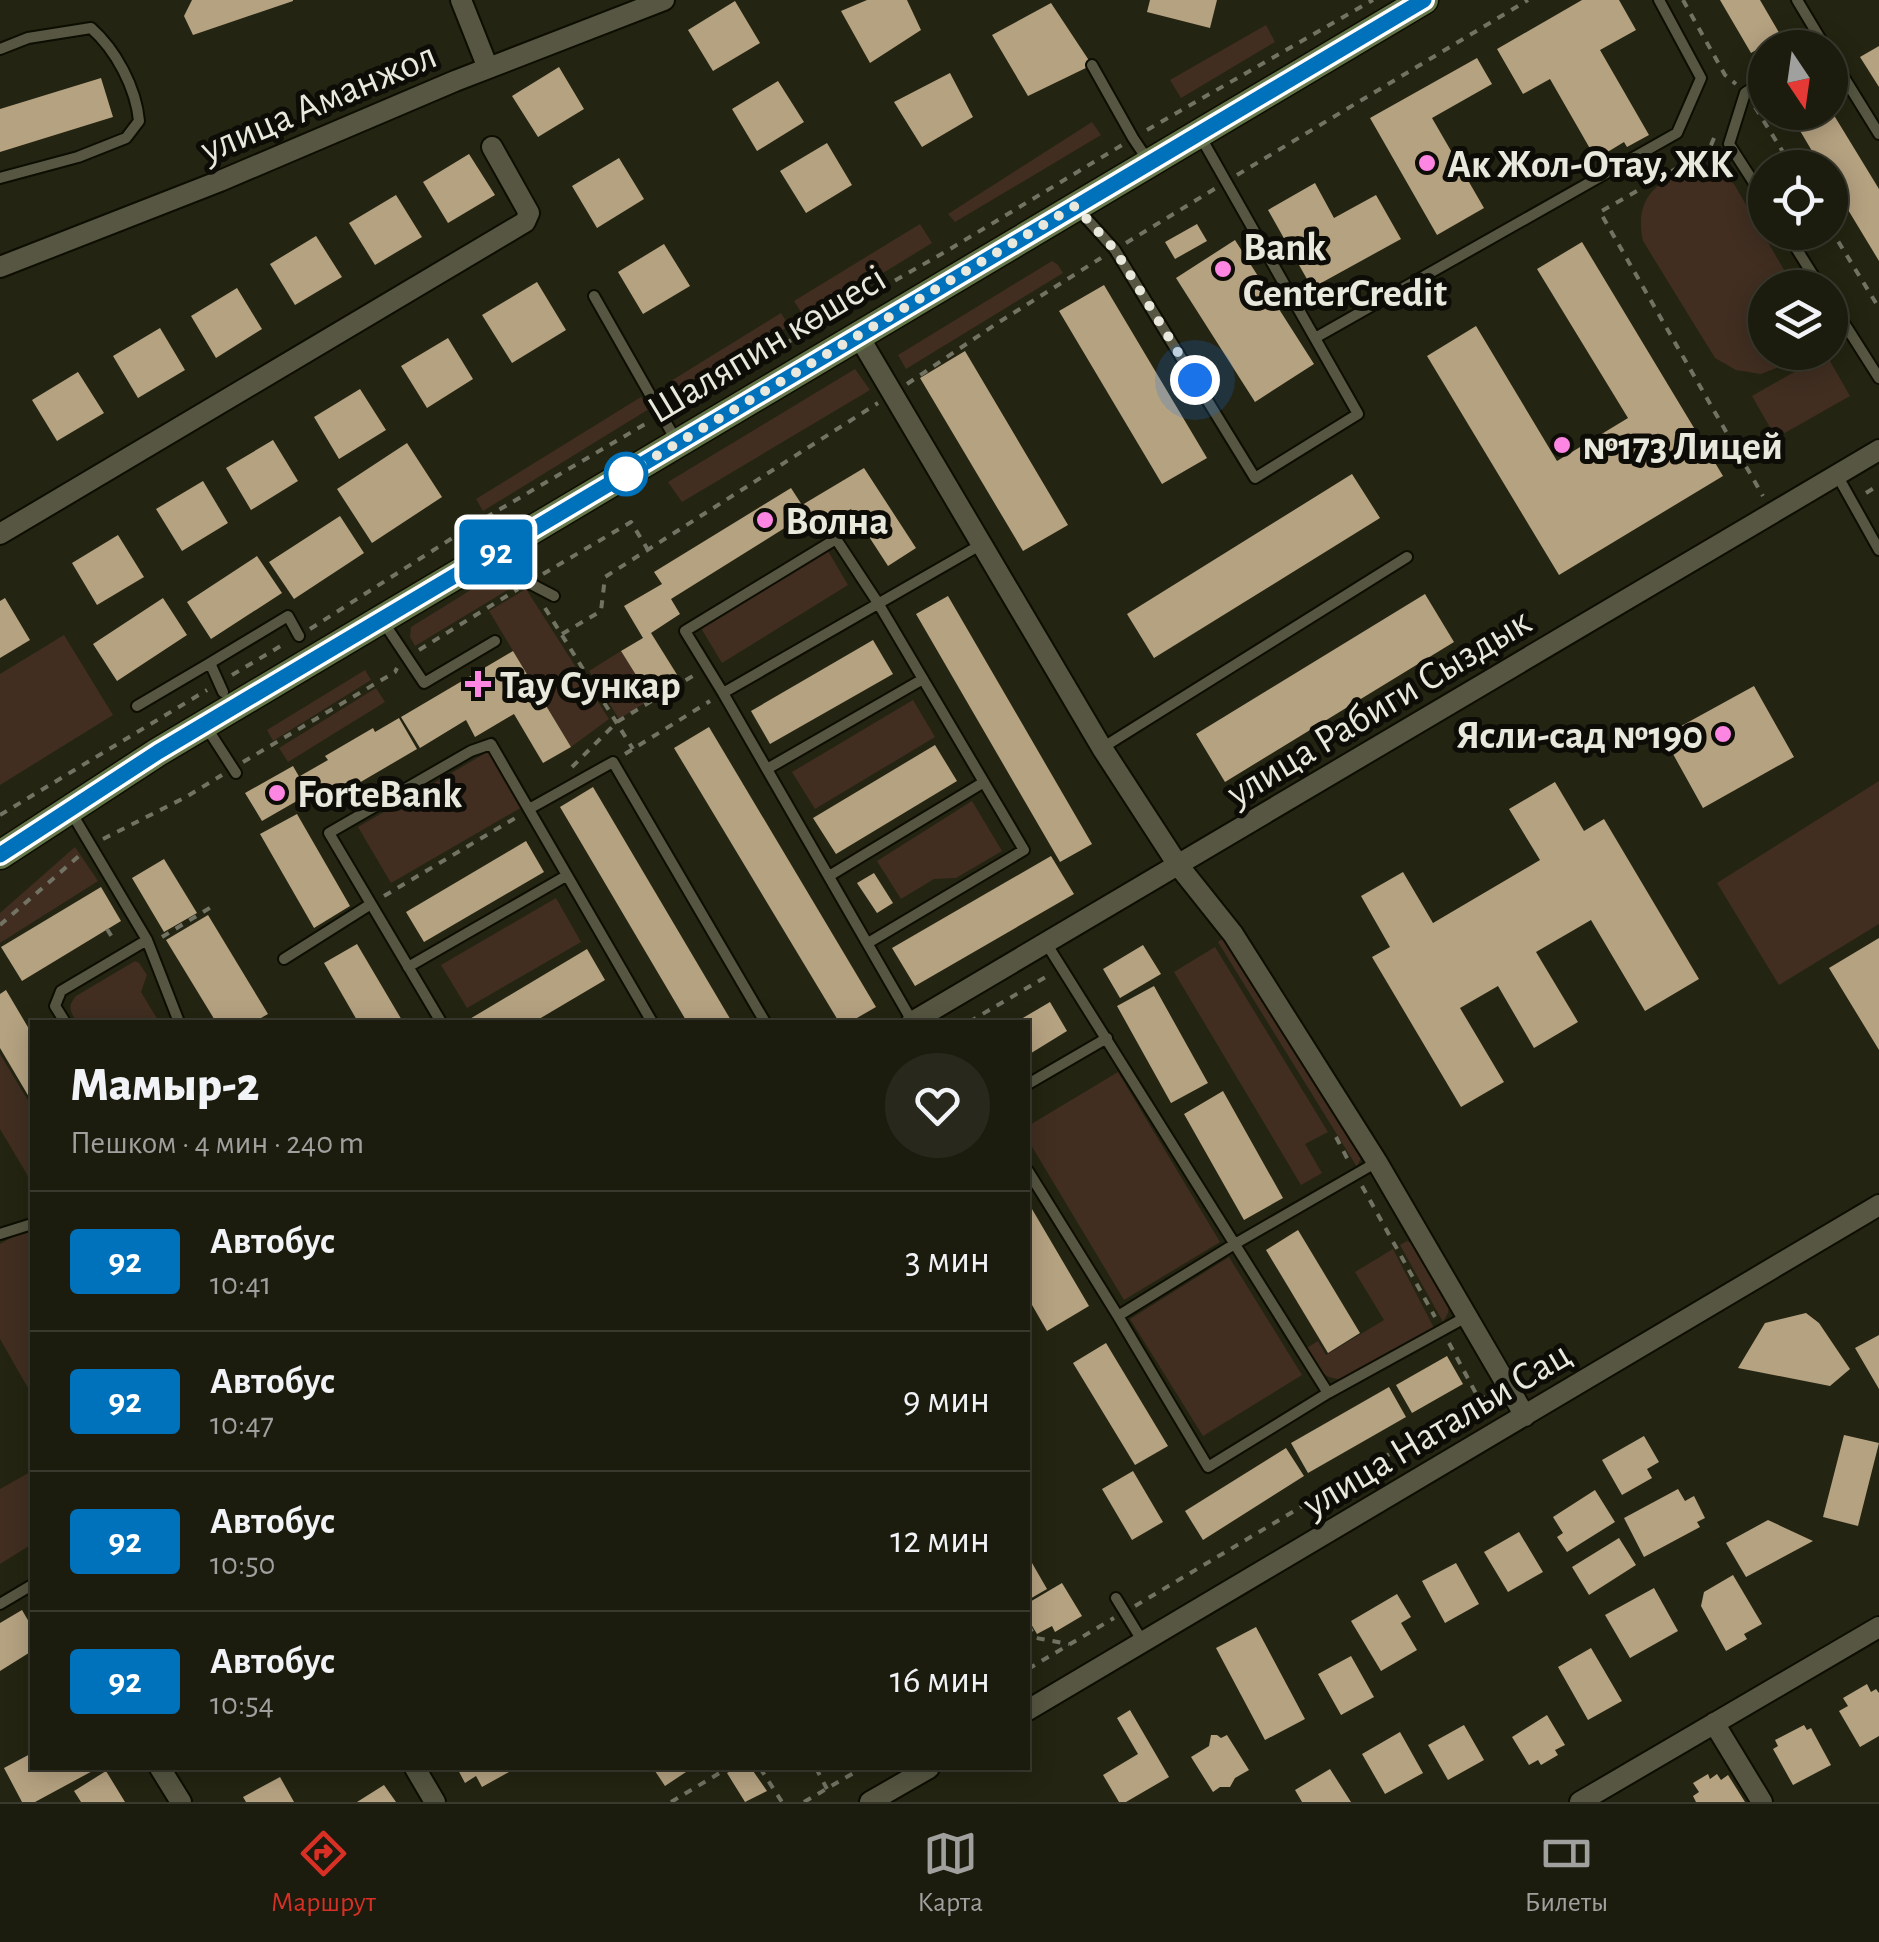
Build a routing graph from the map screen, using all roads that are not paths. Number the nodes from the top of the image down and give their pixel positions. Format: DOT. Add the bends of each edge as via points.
graph roads {
  1 [pos="461,0"];
  2 [pos="664,0"];
  3 [pos="1424,0"];
  4 [pos="1659,0"];
  5 [pos="1797,0"];
  6 [pos="1815,30"];
  7 [pos="0,48"];
  8 [pos="1092,65"];
  9 [pos="488,68"];
  10 [pos="1848,83"];
  11 [pos="1748,93"];
  12 [pos="1878,130"];
  13 [pos="1199,134"];
  14 [pos="492,147"];
  15 [pos="1150,162"];
  16 [pos="1748,174"];
  17 [pos="0,178"];
  18 [pos="1075,206"];
  19 [pos="0,266"];
  20 [pos="594,296"];
  21 [pos="1848,329"];
  22 [pos="858,335"];
  23 [pos="1315,338"];
  24 [pos="1879,378"];
  25 [pos="678,443"];
  26 [pos="1879,450"];
  27 [pos="1837,475"];
  28 [pos="0,534"];
  29 [pos="982,544"];
  30 [pos="506,545"];
  31 [pos="1879,550"];
  32 [pos="1408,557"];
  33 [pos="554,596"];
  34 [pos="878,604"];
  35 [pos="381,620"];
  36 [pos="299,636"];
  37 [pos="495,641"];
  38 [pos="210,663"];
  39 [pos="923,679"];
  40 [pos="221,688"];
  41 [pos="723,693"];
  42 [pos="137,706"];
  43 [pos="204,724"];
  44 [pos="1102,748"];
  45 [pos="767,769"];
  46 [pos="234,771"];
  47 [pos="984,782"];
  48 [pos="69,809"];
  49 [pos="529,809"];
  50 [pos="0,855"];
  51 [pos="1178,865"];
  52 [pos="566,876"];
  53 [pos="829,876"];
  54 [pos="371,904"];
  55 [pos="148,943"];
  56 [pos="868,943"];
  57 [pos="1046,943"];
  58 [pos="284,958"];
  59 [pos="408,967"];
  60 [pos="64,1020"];
  61 [pos="178,1020"];
  62 [pos="440,1020"];
  63 [pos="651,1020"];
  64 [pos="764,1020"];
  65 [pos="912,1020"];
  66 [pos="916,1020"];
  67 [pos="1107,1038"];
  68 [pos="1030,1083"];
  69 [pos="1377,1162"];
  70 [pos="1030,1174"];
  71 [pos="1879,1206"];
  72 [pos="30,1225"];
  73 [pos="0,1234"];
  74 [pos="1234,1245"];
  75 [pos="1118,1316"];
  76 [pos="1467,1317"];
  77 [pos="1328,1393"];
  78 [pos="1526,1416"];
  79 [pos="30,1587"];
  80 [pos="1116,1598"];
  81 [pos="0,1604"];
  82 [pos="1879,1627"];
  83 [pos="1143,1642"];
  84 [pos="1030,1709"];
  85 [pos="1714,1723"];
  86 [pos="161,1770"];
  87 [pos="416,1770"];
  88 [pos="926,1770"];
  89 [pos="181,1802"];
  90 [pos="435,1802"];
  91 [pos="870,1802"];
  92 [pos="1580,1802"];
  93 [pos="1762,1802"];
  1 -- 9 [label="street"];
  2 -- 9 [label="street, улица Аманжол"];
  3 -- 13 [label="main road, Шаляпин көшесі"];
  4 -- 23 [label="lane" via="1701,78 1677,133"];
  5 -- 6 [label="lane"];
  7 -- 17 [label="lane" via="91,28 107,42 138,102 139,121 126,138"];
  8 -- 15 [label="lane"];
  9 -- 19 [label="street, улица Аманжол"];
  10 -- 12 [label="lane"];
  11 -- 16 [label="lane" via="1729,144"];
  13 -- 15 [label="main road, Шаляпин көшесі"];
  13 -- 23 [label="lane"];
  14 -- 28 [label="street" via="529,213 525,222"];
  15 -- 18 [label="main road, Шаляпин көшесі"];
  18 -- 22 [label="main road, Шаляпин көшесі"];
  18 -- 23 [label="lane" via="1115,250 1255,478 1358,414"];
  20 -- 25 [label="lane"];
  21 -- 24 [label="lane"];
  22 -- 25 [label="main road, Шаляпин көшесі"];
  22 -- 29 [label="street"];
  25 -- 30 [label="main road, Шаляпин көшесі"];
  26 -- 27 [label="street, улица Рабиги Сыздык"];
  27 -- 31 [label="lane"];
  27 -- 51 [label="street, улица Рабиги Сыздык"];
  29 -- 34 [label="lane"];
  29 -- 44 [label="street"];
  30 -- 33 [label="lane" via="529,583"];
  30 -- 35 [label="main road, Шаляпин көшесі"];
  32 -- 44 [label="lane"];
  34 -- 39 [label="lane"];
  34 -- 41 [label="lane"];
  34 -- 41 [label="lane" via="836,539 685,631"];
  35 -- 37 [label="lane" via="424,683"];
  35 -- 43 [label="main road, Шаляпин көшесі"];
  36 -- 38 [label="lane" via="288,616"];
  38 -- 40 [label="lane"];
  38 -- 42 [label="lane"];
  39 -- 45 [label="lane"];
  39 -- 47 [label="lane"];
  41 -- 45 [label="lane"];
  43 -- 46 [label="lane"];
  43 -- 48 [label="main road, Шаляпин көшесі"];
  44 -- 51 [label="street"];
  45 -- 53 [label="lane"];
  47 -- 53 [label="lane"];
  47 -- 56 [label="lane" via="1024,850"];
  48 -- 50 [label="main road, Шаляпин көшесі"];
  48 -- 55 [label="lane"];
  49 -- 52 [label="lane"];
  49 -- 54 [label="lane" via="491,744 329,833"];
  49 -- 64 [label="lane" via="612,762"];
  51 -- 57 [label="street, улица Рабиги Сыздык"];
  51 -- 69 [label="street" via="1233,934"];
  52 -- 59 [label="lane"];
  52 -- 63 [label="lane"];
  53 -- 56 [label="lane"];
  54 -- 58 [label="lane"];
  54 -- 59 [label="lane"];
  55 -- 60 [label="lane" via="62,991 55,1006"];
  55 -- 61 [label="lane"];
  56 -- 65 [label="lane"];
  57 -- 66 [label="street, улица Рабиги Сыздык"];
  57 -- 67 [label="lane"];
  59 -- 62 [label="lane"];
  67 -- 68 [label="lane"];
  67 -- 74 [label="lane"];
  69 -- 74 [label="lane"];
  69 -- 76 [label="street"];
  70 -- 75 [label="lane"];
  71 -- 78 [label="street, улица Натальи Сац"];
  72 -- 73 [label="lane"];
  74 -- 75 [label="lane"];
  74 -- 77 [label="lane"];
  75 -- 77 [label="lane" via="1208,1467"];
  76 -- 77 [label="lane"];
  76 -- 78 [label="street"];
  78 -- 83 [label="street, улица Натальи Сац"];
  79 -- 81 [label="lane"];
  80 -- 83 [label="lane"];
  82 -- 85 [label="street"];
  83 -- 84 [label="street, улица Натальи Сац"];
  85 -- 92 [label="street"];
  85 -- 93 [label="street"];
  86 -- 89 [label="street"];
  87 -- 90 [label="street"];
  88 -- 91 [label="street"];
}
